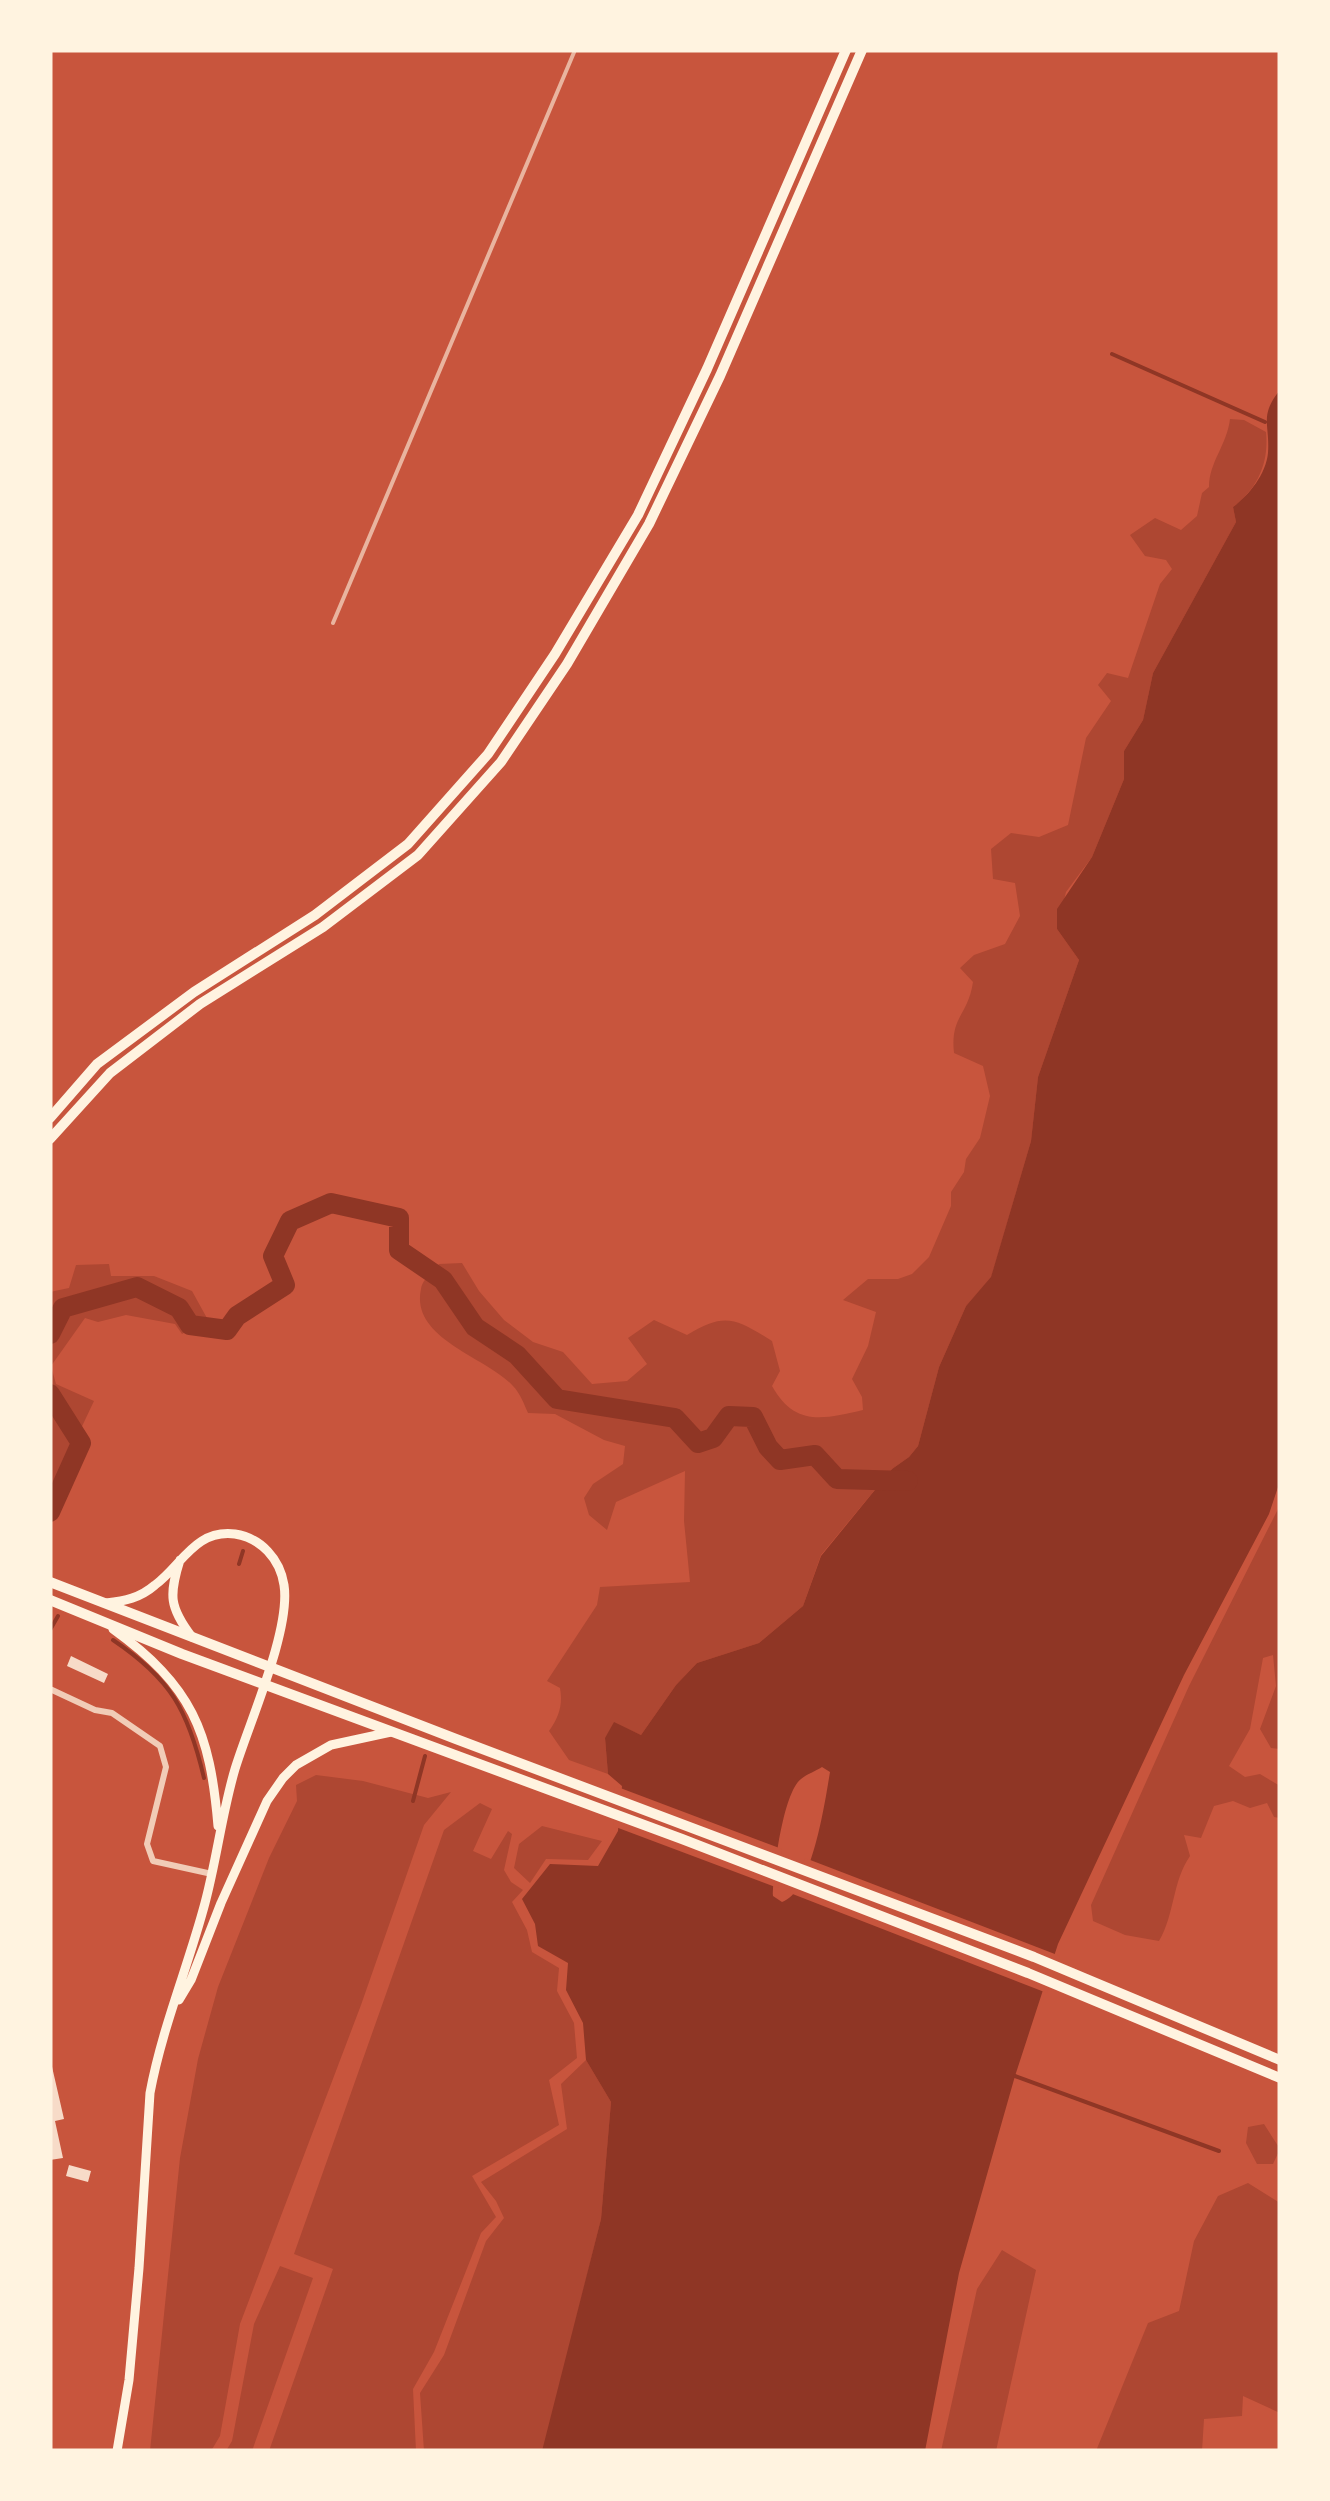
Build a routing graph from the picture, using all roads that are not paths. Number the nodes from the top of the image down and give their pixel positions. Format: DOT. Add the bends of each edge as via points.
graph roads {
  1 [pos="846,50"];
  2 [pos="862,50"];
  3 [pos="50,1118"];
  4 [pos="50,1140"];
  5 [pos="180,1556"];
  6 [pos="50,1582"];
  7 [pos="50,1600"];
  8 [pos="104,1604"];
  9 [pos="98,1619"];
  10 [pos="194,1639"];
  11 [pos="50,1689"];
  12 [pos="391,1732"];
  13 [pos="218,1842"];
  14 [pos="212,1874"];
  15 [pos="172,2010"];
  16 [pos="1280,2060"];
  17 [pos="1280,2078"];
  18 [pos="117,2451"];
  1 -- 3 [label="highway" via="638,516 488,754 408,844 98,1064"];
  2 -- 4 [label="highway" via="649,524 500,762 418,855 110,1072"];
  5 -- 8 [label="main road" via="158,1584 132,1600"];
  5 -- 10 [label="main road" via="171,1600"];
  5 -- 13 [label="main road" via="215,1535 240,1535 270,1553 284,1588 268,1676"];
  6 -- 8 [label="highway"];
  7 -- 9 [label="highway"];
  8 -- 10 [label="highway"];
  9 -- 12 [label="highway"];
  9 -- 13 [label="main road" via="164,1670 195,1716 214,1777"];
  10 -- 16 [label="highway" via="1016,1950"];
  11 -- 14 [label="street" via="112,1713 160,1746 166,1767 147,1844 153,1862"];
  12 -- 15 [label="main road" via="331,1745 296,1765 267,1801"];
  12 -- 17 [label="highway" via="1028,1972"];
  13 -- 14 [label="main road"];
  14 -- 15 [label="main road"];
  15 -- 18 [label="main road" via="150,2093 129,2380"];
}
